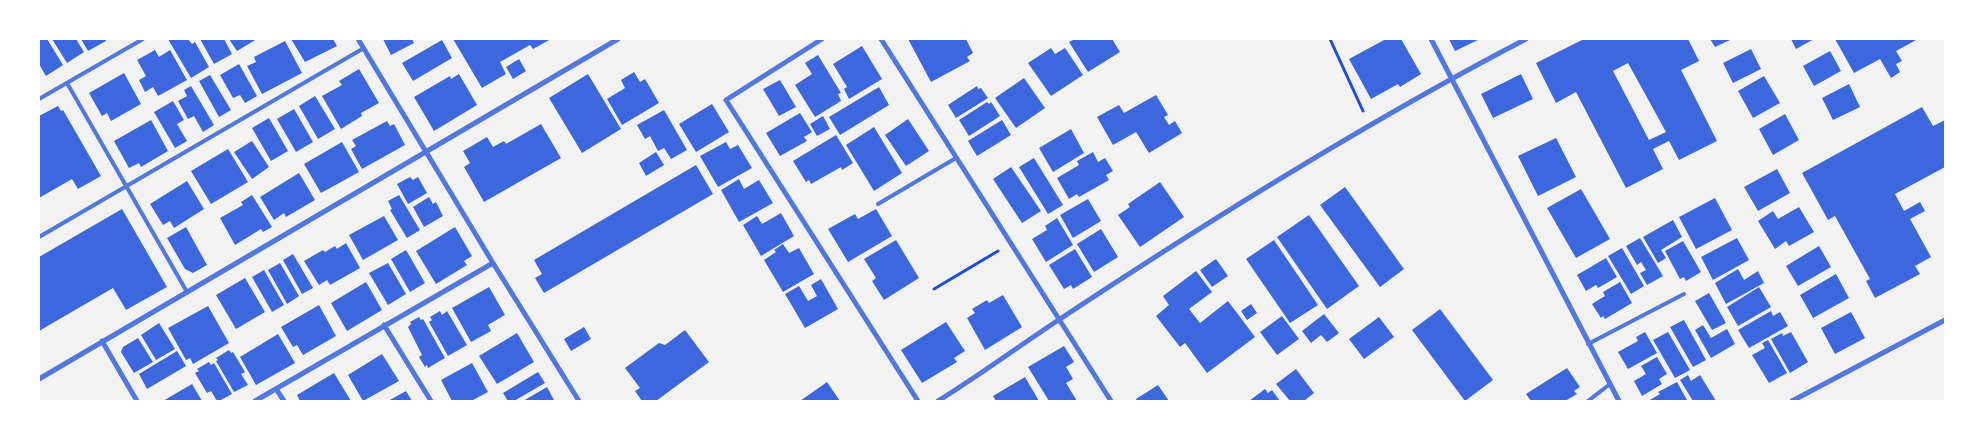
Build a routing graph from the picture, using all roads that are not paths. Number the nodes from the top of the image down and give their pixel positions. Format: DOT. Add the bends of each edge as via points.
graph roads {
  1 [pos="143,39"];
  2 [pos="358,39"];
  3 [pos="618,39"];
  4 [pos="822,39"];
  5 [pos="881,39"];
  6 [pos="1432,39"];
  7 [pos="1526,39"];
  8 [pos="364,48"];
  9 [pos="1451,78"];
  10 [pos="67,83"];
  11 [pos="39,99"];
  12 [pos="426,150"];
  13 [pos="956,158"];
  14 [pos="125,186"];
  15 [pos="878,204"];
  16 [pos="39,237"];
  17 [pos="493,263"];
  18 [pos="187,292"];
  19 [pos="1684,294"];
  20 [pos="1060,319"];
  21 [pos="1945,320"];
  22 [pos="384,325"];
  23 [pos="102,341"];
  24 [pos="1588,344"];
  25 [pos="39,379"];
  26 [pos="1610,384"];
  27 [pos="276,389"];
  28 [pos="137,401"];
  29 [pos="255,401"];
  30 [pos="284,401"];
  31 [pos="431,401"];
  32 [pos="580,401"];
  33 [pos="918,401"];
  34 [pos="938,401"];
  35 [pos="1111,401"];
  36 [pos="1588,401"];
  37 [pos="1619,401"];
  38 [pos="1792,401"];
  1 -- 10 [label="lane"];
  2 -- 8 [label="street"];
  3 -- 12 [label="street"];
  4 -- 33 [label="street" via="726,100"];
  5 -- 13 [label="street"];
  6 -- 9 [label="street"];
  7 -- 9 [label="street"];
  8 -- 12 [label="street"];
  8 -- 14 [label="lane"];
  9 -- 20 [label="street" via="1278,180"];
  9 -- 24 [label="street"];
  10 -- 11 [label="lane"];
  10 -- 14 [label="lane"];
  12 -- 17 [label="street"];
  12 -- 18 [label="street"];
  13 -- 15 [label="lane"];
  13 -- 20 [label="street"];
  14 -- 16 [label="lane"];
  14 -- 18 [label="lane"];
  17 -- 22 [label="street"];
  17 -- 32 [label="street"];
  18 -- 23 [label="street"];
  19 -- 24 [label="lane"];
  20 -- 34 [label="street"];
  20 -- 35 [label="street"];
  21 -- 38 [label="street"];
  22 -- 27 [label="street"];
  22 -- 31 [label="street"];
  23 -- 25 [label="street"];
  23 -- 28 [label="street"];
  24 -- 26 [label="street"];
  26 -- 36 [label="lane"];
  26 -- 37 [label="street"];
  27 -- 29 [label="street"];
  27 -- 30 [label="street"];
}
